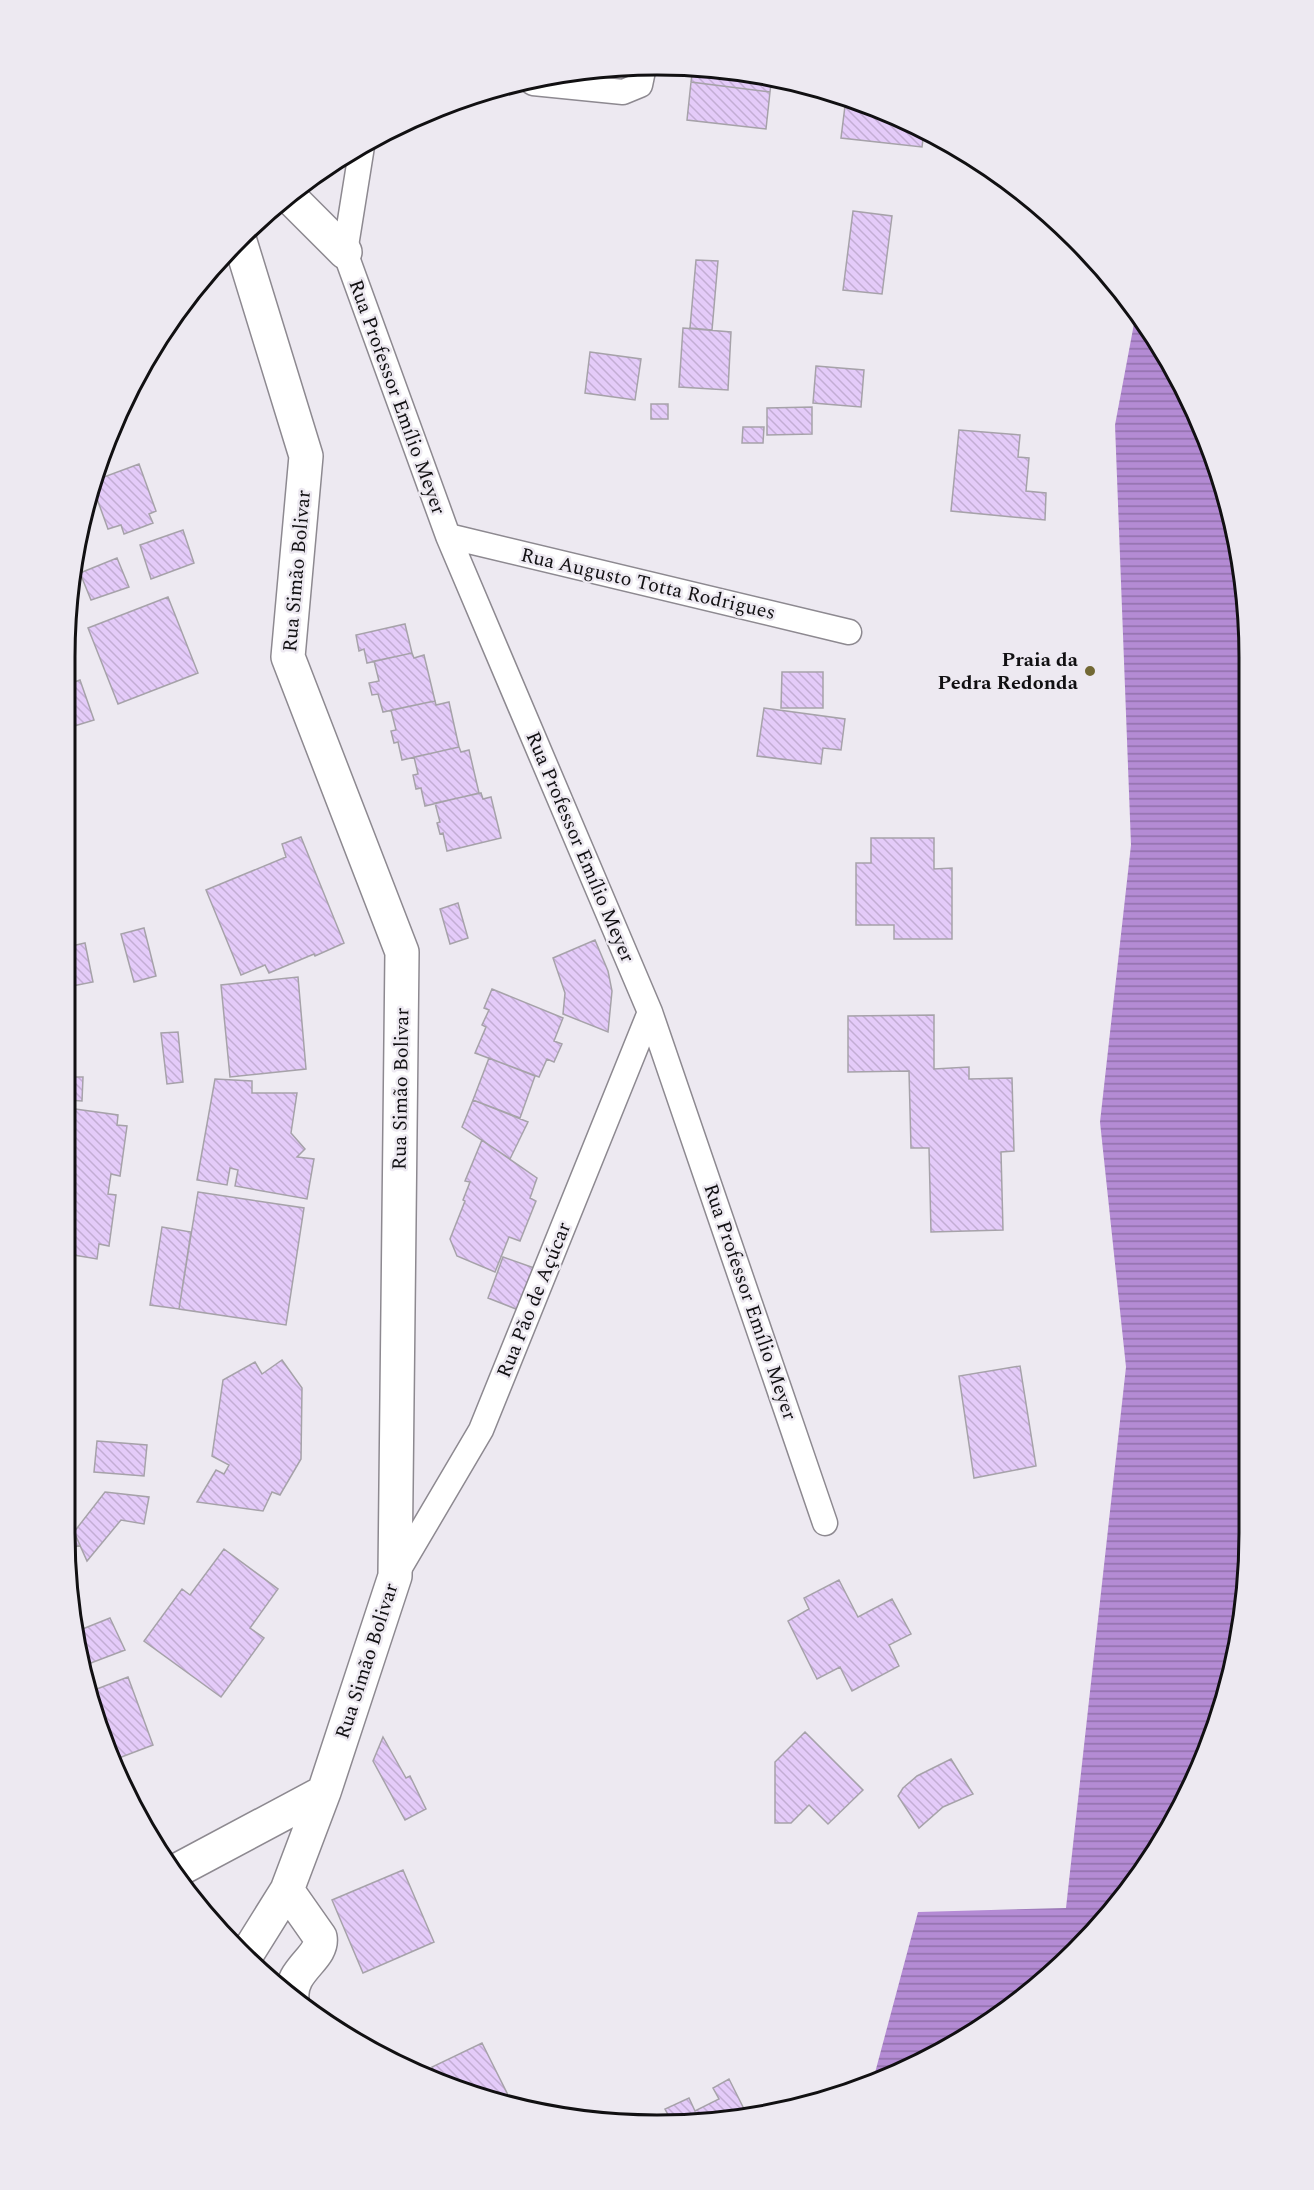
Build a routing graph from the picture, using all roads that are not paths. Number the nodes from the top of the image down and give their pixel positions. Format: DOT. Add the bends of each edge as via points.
graph roads {
  1 [pos="642,75"];
  2 [pos="551,85"];
  3 [pos="360,157"];
  4 [pos="295,202"];
  5 [pos="242,248"];
  6 [pos="345,252"];
  7 [pos="448,536"];
  8 [pos="849,632"];
  9 [pos="650,1012"];
  10 [pos="825,1522"];
  11 [pos="395,1576"];
  12 [pos="324,1792"];
  13 [pos="182,1868"];
  14 [pos="287,1890"];
  15 [pos="250,1949"];
  16 [pos="293,1987"];
  1 -- 2 [label="lane" via="639,85 623,92"];
  3 -- 6 [label="lane"];
  4 -- 6 [label="street, Rua Professor Emílio Meyer"];
  5 -- 11 [label="street, Rua Simão Bolivar" via="306,456 288,657 402,952"];
  6 -- 7 [label="lane, Rua Professor Emílio Meyer"];
  7 -- 8 [label="lane, Rua Augusto Totta Rodrigues"];
  7 -- 9 [label="lane, Rua Professor Emílio Meyer"];
  9 -- 10 [label="lane, Rua Professor Emílio Meyer"];
  9 -- 11 [label="lane, Rua Pão de Açúcar" via="481,1430"];
  11 -- 12 [label="street, Rua Simão Bolivar"];
  12 -- 13 [label="street"];
  12 -- 14 [label="street"];
  14 -- 15 [label="street"];
  14 -- 16 [label="street" via="321,1942"];
}
